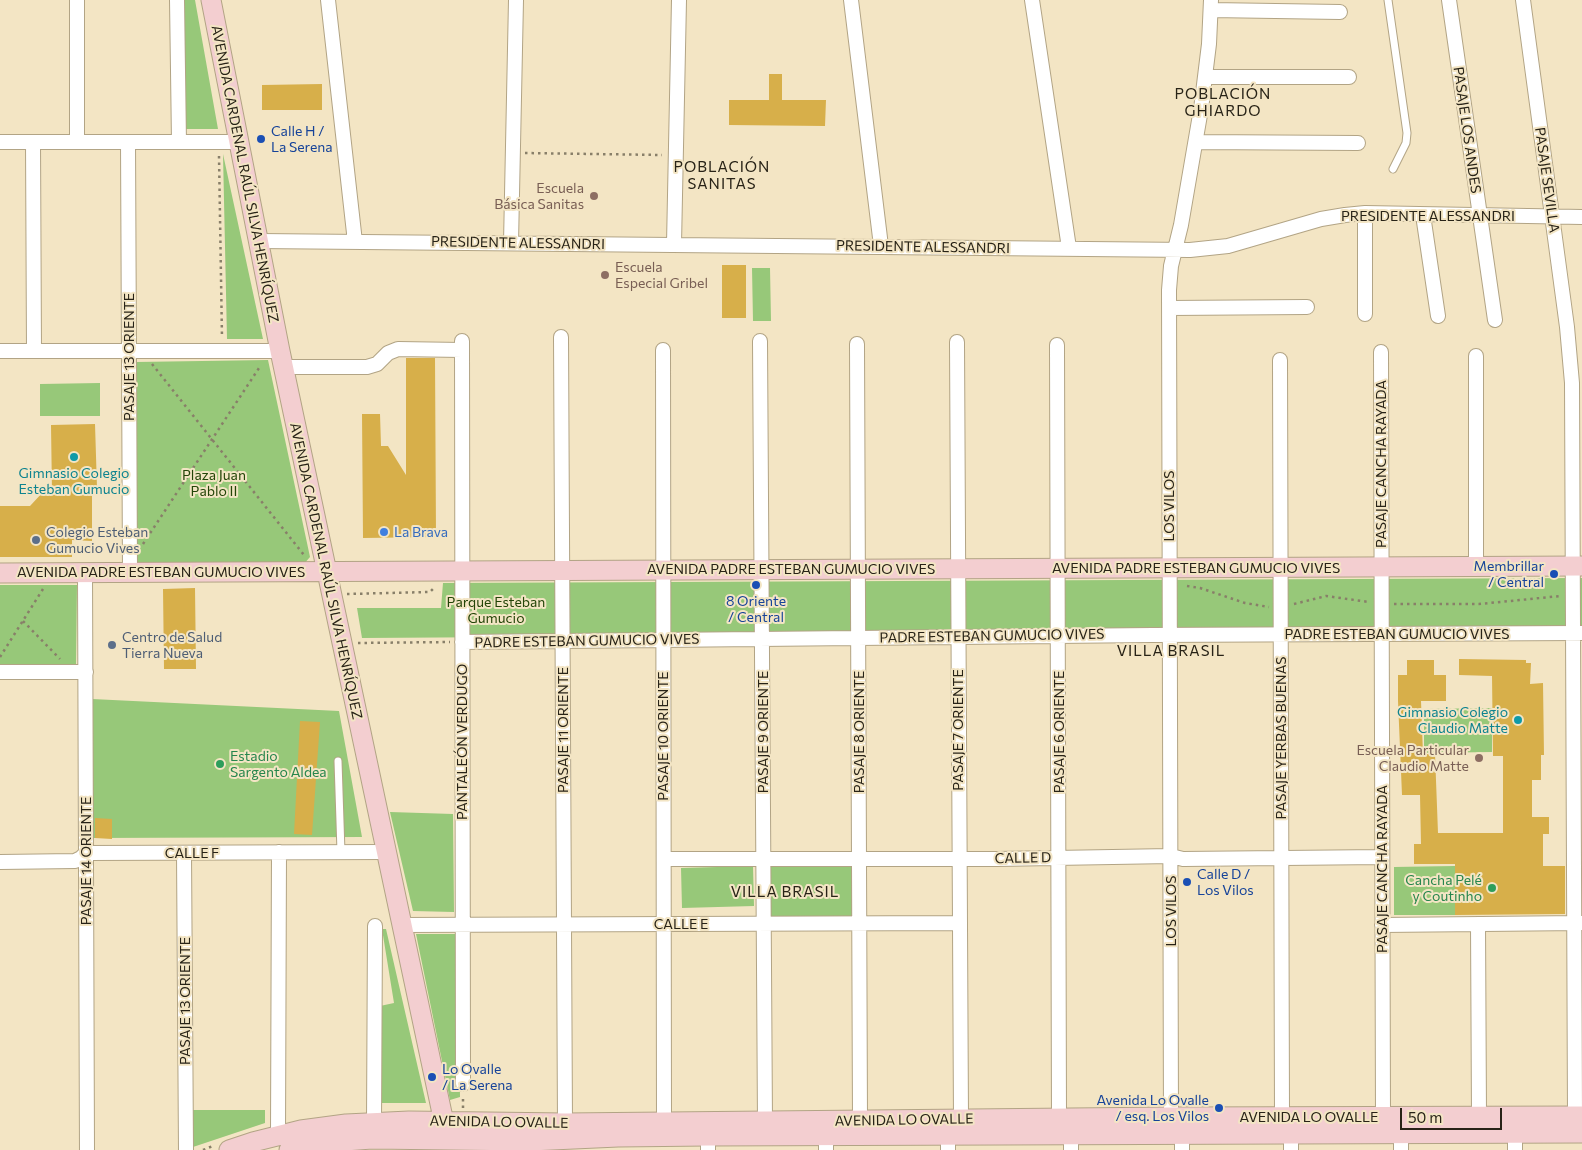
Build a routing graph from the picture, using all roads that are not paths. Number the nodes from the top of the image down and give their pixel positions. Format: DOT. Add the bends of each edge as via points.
graph roads {
  1 [pos="77,0"];
  2 [pos="177,0"];
  3 [pos="211,0"];
  4 [pos="328,0"];
  5 [pos="516,0"];
  6 [pos="679,0"];
  7 [pos="851,0"];
  8 [pos="1032,0"];
  9 [pos="1388,0"];
  10 [pos="1449,0"];
  11 [pos="1523,0"];
  12 [pos="1211,5"];
  13 [pos="1340,12"];
  14 [pos="1206,77"];
  15 [pos="1350,77"];
  16 [pos="0,142"];
  17 [pos="33,142"];
  18 [pos="78,142"];
  19 [pos="128,142"];
  20 [pos="179,142"];
  21 [pos="239,142"];
  22 [pos="1196,142"];
  23 [pos="1358,142"];
  24 [pos="1393,169"];
  25 [pos="1365,214"];
  26 [pos="1423,215"];
  27 [pos="1480,216"];
  28 [pos="1551,217"];
  29 [pos="1582,217"];
  30 [pos="258,241"];
  31 [pos="355,242"];
  32 [pos="510,243"];
  33 [pos="674,244"];
  34 [pos="880,246"];
  35 [pos="1069,248"];
  36 [pos="1175,250"];
  37 [pos="1307,307"];
  38 [pos="1169,308"];
  39 [pos="1365,314"];
  40 [pos="1438,316"];
  41 [pos="1495,320"];
  42 [pos="560,337"];
  43 [pos="760,341"];
  44 [pos="957,342"];
  45 [pos="858,344"];
  46 [pos="1057,345"];
  47 [pos="663,350"];
  48 [pos="0,351"];
  49 [pos="34,351"];
  50 [pos="135,351"];
  51 [pos="1381,352"];
  52 [pos="278,356"];
  53 [pos="1476,356"];
  54 [pos="1280,360"];
  55 [pos="1577,566"];
  56 [pos="1381,567"];
  57 [pos="1476,567"];
  58 [pos="130,568"];
  59 [pos="1058,568"];
  60 [pos="1169,568"];
  61 [pos="1280,568"];
  62 [pos="858,569"];
  63 [pos="958,569"];
  64 [pos="462,570"];
  65 [pos="562,570"];
  66 [pos="663,570"];
  67 [pos="763,570"];
  68 [pos="321,571"];
  69 [pos="85,572"];
  70 [pos="0,573"];
  71 [pos="1577,633"];
  72 [pos="1169,634"];
  73 [pos="1280,634"];
  74 [pos="1381,634"];
  75 [pos="1059,636"];
  76 [pos="958,637"];
  77 [pos="858,638"];
  78 [pos="763,639"];
  79 [pos="663,640"];
  80 [pos="562,641"];
  81 [pos="462,642"];
  82 [pos="0,672"];
  83 [pos="80,672"];
  84 [pos="338,761"];
  85 [pos="279,852"];
  86 [pos="341,852"];
  87 [pos="387,852"];
  88 [pos="86,853"];
  89 [pos="184,853"];
  90 [pos="1171,856"];
  91 [pos="1382,857"];
  92 [pos="764,858"];
  93 [pos="859,858"];
  94 [pos="1059,858"];
  95 [pos="1281,858"];
  96 [pos="664,859"];
  97 [pos="959,859"];
  98 [pos="0,862"];
  99 [pos="960,923"];
  100 [pos="1578,923"];
  101 [pos="664,924"];
  102 [pos="764,924"];
  103 [pos="860,924"];
  104 [pos="1478,924"];
  105 [pos="402,925"];
  106 [pos="564,925"];
  107 [pos="1382,925"];
  108 [pos="375,926"];
  109 [pos="463,926"];
  110 [pos="463,1084"];
  111 [pos="1383,1116"];
  112 [pos="1478,1116"];
  113 [pos="1578,1116"];
  114 [pos="1171,1117"];
  115 [pos="1282,1117"];
  116 [pos="1059,1118"];
  117 [pos="961,1119"];
  118 [pos="445,1121"];
  119 [pos="860,1121"];
  120 [pos="374,1122"];
  121 [pos="664,1122"];
  122 [pos="765,1122"];
  123 [pos="565,1123"];
  124 [pos="1515,1133"];
  125 [pos="1582,1133"];
  126 [pos="278,1134"];
  127 [pos="1178,1140"];
  128 [pos="1291,1142"];
  129 [pos="1401,1142"];
  130 [pos="708,1143"];
  131 [pos="826,1143"];
  132 [pos="948,1143"];
  133 [pos="1071,1143"];
  134 [pos="590,1144"];
  135 [pos="448,1145"];
  136 [pos="88,1150"];
  137 [pos="186,1150"];
  138 [pos="230,1150"];
  139 [pos="289,1150"];
  1 -- 18 [label="street"];
  2 -- 20 [label="street"];
  3 -- 21 [label="main road, AVENIDA CARDENAL RAÚL SILVA HENRÍQUEZ"];
  4 -- 31 [label="street"];
  5 -- 32 [label="street"];
  6 -- 33 [label="street"];
  7 -- 34 [label="street"];
  8 -- 35 [label="street"];
  9 -- 24 [label="lane" via="1407,134"];
  10 -- 27 [label="street, PASAJE LOS ANDES"];
  11 -- 28 [label="street, PASAJE SEVILLA"];
  12 -- 13 [label="street"];
  12 -- 14 [label="street, LOS VILOS"];
  14 -- 15 [label="street"];
  14 -- 22 [label="street, LOS VILOS"];
  16 -- 17 [label="street"];
  17 -- 18 [label="street"];
  17 -- 49 [label="street"];
  18 -- 19 [label="street"];
  19 -- 20 [label="street"];
  19 -- 50 [label="street, PASAJE 13 ORIENTE"];
  20 -- 21 [label="street"];
  21 -- 30 [label="main road, AVENIDA CARDENAL RAÚL SILVA HENRÍQUEZ"];
  22 -- 23 [label="street"];
  22 -- 36 [label="street, LOS VILOS"];
  25 -- 26 [label="street, PRESIDENTE ALESSANDRI"];
  25 -- 36 [label="street, PRESIDENTE ALESSANDRI" via="1321,219 1228,246"];
  25 -- 39 [label="street"];
  26 -- 27 [label="street, PRESIDENTE ALESSANDRI"];
  26 -- 40 [label="street"];
  27 -- 28 [label="street, PRESIDENTE ALESSANDRI"];
  27 -- 41 [label="street, PASAJE LOS ANDES"];
  28 -- 29 [label="street, PRESIDENTE ALESSANDRI"];
  28 -- 55 [label="street, PASAJE SEVILLA" via="1570,361"];
  30 -- 31 [label="street, PRESIDENTE ALESSANDRI"];
  30 -- 52 [label="main road, AVENIDA CARDENAL RAÚL SILVA HENRÍQUEZ"];
  31 -- 32 [label="street, PRESIDENTE ALESSANDRI"];
  32 -- 33 [label="street, PRESIDENTE ALESSANDRI"];
  33 -- 34 [label="street, PRESIDENTE ALESSANDRI"];
  34 -- 35 [label="street, PRESIDENTE ALESSANDRI"];
  35 -- 36 [label="street, PRESIDENTE ALESSANDRI"];
  36 -- 38 [label="street, LOS VILOS"];
  37 -- 38 [label="street"];
  38 -- 60 [label="street, LOS VILOS"];
  42 -- 65 [label="street, PASAJE 11 ORIENTE"];
  43 -- 67 [label="street, PASAJE 9 ORIENTE"];
  44 -- 63 [label="street, PASAJE 7 ORIENTE"];
  45 -- 62 [label="street, PASAJE 8 ORIENTE"];
  46 -- 59 [label="street, PASAJE 6 ORIENTE"];
  47 -- 66 [label="street, PASAJE 10 ORIENTE"];
  48 -- 49 [label="street"];
  49 -- 50 [label="street"];
  50 -- 52 [label="street" via="222,351"];
  50 -- 58 [label="street, PASAJE 13 ORIENTE"];
  51 -- 56 [label="street, PASAJE CANCHA RAYADA"];
  52 -- 64 [label="street, PANTALEÓN VERDUGO" via="367,367 398,349 462,345"];
  52 -- 68 [label="main road, AVENIDA CARDENAL RAÚL SILVA HENRÍQUEZ"];
  53 -- 57 [label="street"];
  54 -- 61 [label="street, PASAJE YERBAS BUENAS"];
  55 -- 57 [label="main road, AVENIDA PADRE ESTEBAN GUMUCIO VIVES"];
  55 -- 71 [label="street, PASAJE SEVILLA"];
  56 -- 57 [label="main road, AVENIDA PADRE ESTEBAN GUMUCIO VIVES"];
  56 -- 61 [label="main road, AVENIDA PADRE ESTEBAN GUMUCIO VIVES"];
  56 -- 74 [label="street, PASAJE CANCHA RAYADA"];
  58 -- 68 [label="main road, AVENIDA PADRE ESTEBAN GUMUCIO VIVES"];
  58 -- 69 [label="main road, AVENIDA PADRE ESTEBAN GUMUCIO VIVES"];
  59 -- 60 [label="main road, AVENIDA PADRE ESTEBAN GUMUCIO VIVES"];
  59 -- 63 [label="main road, AVENIDA PADRE ESTEBAN GUMUCIO VIVES"];
  59 -- 75 [label="street, PASAJE 6 ORIENTE"];
  60 -- 61 [label="main road, AVENIDA PADRE ESTEBAN GUMUCIO VIVES"];
  60 -- 72 [label="street, LOS VILOS"];
  61 -- 73 [label="street, PASAJE YERBAS BUENAS"];
  62 -- 63 [label="main road, AVENIDA PADRE ESTEBAN GUMUCIO VIVES"];
  62 -- 67 [label="main road, AVENIDA PADRE ESTEBAN GUMUCIO VIVES"];
  62 -- 77 [label="street, PASAJE 8 ORIENTE"];
  63 -- 76 [label="street, PASAJE 7 ORIENTE"];
  64 -- 65 [label="main road, AVENIDA PADRE ESTEBAN GUMUCIO VIVES"];
  64 -- 68 [label="main road, AVENIDA PADRE ESTEBAN GUMUCIO VIVES"];
  64 -- 81 [label="street, PANTALEÓN VERDUGO"];
  65 -- 66 [label="main road, AVENIDA PADRE ESTEBAN GUMUCIO VIVES"];
  65 -- 80 [label="street, PASAJE 11 ORIENTE"];
  66 -- 67 [label="main road, AVENIDA PADRE ESTEBAN GUMUCIO VIVES"];
  66 -- 79 [label="street, PASAJE 10 ORIENTE"];
  67 -- 78 [label="street, PASAJE 9 ORIENTE"];
  68 -- 87 [label="main road, AVENIDA CARDENAL RAÚL SILVA HENRÍQUEZ"];
  69 -- 70 [label="main road, AVENIDA PADRE ESTEBAN GUMUCIO VIVES"];
  69 -- 83 [label="street, PASAJE 14 ORIENTE"];
  71 -- 74 [label="street, PADRE ESTEBAN GUMUCIO VIVES"];
  71 -- 100 [label="street, PASAJE SEVILLA"];
  72 -- 73 [label="street, PADRE ESTEBAN GUMUCIO VIVES"];
  72 -- 75 [label="street, PADRE ESTEBAN GUMUCIO VIVES"];
  72 -- 90 [label="street, LOS VILOS"];
  73 -- 74 [label="street, PADRE ESTEBAN GUMUCIO VIVES"];
  73 -- 95 [label="street, PASAJE YERBAS BUENAS"];
  74 -- 91 [label="street, PASAJE CANCHA RAYADA"];
  75 -- 76 [label="street, PADRE ESTEBAN GUMUCIO VIVES"];
  75 -- 94 [label="street, PASAJE 6 ORIENTE"];
  76 -- 77 [label="street, PADRE ESTEBAN GUMUCIO VIVES"];
  76 -- 97 [label="street, PASAJE 7 ORIENTE"];
  77 -- 78 [label="street, PADRE ESTEBAN GUMUCIO VIVES"];
  77 -- 93 [label="street, PASAJE 8 ORIENTE"];
  78 -- 79 [label="street, PADRE ESTEBAN GUMUCIO VIVES"];
  78 -- 92 [label="street, PASAJE 9 ORIENTE"];
  79 -- 80 [label="street, PADRE ESTEBAN GUMUCIO VIVES"];
  79 -- 96 [label="street, PASAJE 10 ORIENTE"];
  80 -- 81 [label="street, PADRE ESTEBAN GUMUCIO VIVES"];
  80 -- 106 [label="street, PASAJE 11 ORIENTE"];
  81 -- 109 [label="street, PANTALEÓN VERDUGO"];
  82 -- 83 [label="street"];
  83 -- 88 [label="street, PASAJE 14 ORIENTE"];
  84 -- 86 [label="lane"];
  85 -- 86 [label="street, CALLE F"];
  85 -- 89 [label="street, CALLE F"];
  85 -- 126 [label="street"];
  86 -- 87 [label="street, CALLE F"];
  87 -- 105 [label="main road, AVENIDA CARDENAL RAÚL SILVA HENRÍQUEZ"];
  88 -- 89 [label="street, CALLE F"];
  88 -- 98 [label="street, CALLE F" via="75,861"];
  88 -- 136 [label="street, PASAJE 14 ORIENTE"];
  89 -- 137 [label="street, PASAJE 13 ORIENTE"];
  90 -- 94 [label="street, CALLE D"];
  90 -- 95 [label="street, CALLE D" via="1183,859"];
  90 -- 114 [label="street, LOS VILOS"];
  91 -- 95 [label="street, CALLE D"];
  91 -- 107 [label="street, PASAJE CANCHA RAYADA"];
  92 -- 93 [label="street, CALLE D"];
  92 -- 96 [label="street, CALLE D"];
  92 -- 102 [label="street, PASAJE 9 ORIENTE"];
  93 -- 97 [label="street, CALLE D"];
  93 -- 103 [label="street, PASAJE 8 ORIENTE"];
  94 -- 97 [label="street, CALLE D"];
  94 -- 116 [label="street, PASAJE 6 ORIENTE"];
  95 -- 115 [label="street, PASAJE YERBAS BUENAS"];
  96 -- 101 [label="street, PASAJE 10 ORIENTE"];
  97 -- 99 [label="street, PASAJE 7 ORIENTE"];
  99 -- 103 [label="street, CALLE E"];
  99 -- 117 [label="street, PASAJE 7 ORIENTE"];
  100 -- 104 [label="street"];
  100 -- 113 [label="street, PASAJE SEVILLA"];
  101 -- 102 [label="street, CALLE E"];
  101 -- 106 [label="street, CALLE E"];
  101 -- 121 [label="street, PASAJE 10 ORIENTE"];
  102 -- 103 [label="street, CALLE E"];
  102 -- 122 [label="street, PASAJE 9 ORIENTE"];
  103 -- 119 [label="street, PASAJE 8 ORIENTE"];
  104 -- 107 [label="street"];
  104 -- 112 [label="street"];
  105 -- 109 [label="street, CALLE E"];
  105 -- 118 [label="main road, AVENIDA CARDENAL RAÚL SILVA HENRÍQUEZ"];
  106 -- 109 [label="street, CALLE E"];
  106 -- 123 [label="street, PASAJE 11 ORIENTE"];
  107 -- 111 [label="street, PASAJE CANCHA RAYADA"];
  108 -- 120 [label="street"];
  109 -- 110 [label="street, PANTALEÓN VERDUGO"];
  111 -- 112 [label="main road, AVENIDA LO OVALLE"];
  111 -- 115 [label="main road, AVENIDA LO OVALLE"];
  112 -- 124 [label="main road, AVENIDA LO OVALLE"];
  113 -- 124 [label="main road, AVENIDA LO OVALLE"];
  114 -- 115 [label="main road, AVENIDA LO OVALLE"];
  114 -- 116 [label="main road, AVENIDA LO OVALLE"];
  114 -- 127 [label="street, LOS VILOS"];
  116 -- 117 [label="main road, AVENIDA LO OVALLE"];
  117 -- 119 [label="main road, AVENIDA LO OVALLE"];
  118 -- 120 [label="main road, AVENIDA LO OVALLE"];
  118 -- 123 [label="main road, AVENIDA LO OVALLE"];
  118 -- 135 [label="main road, AVENIDA CARDENAL RAÚL SILVA HENRÍQUEZ"];
  119 -- 122 [label="main road, AVENIDA LO OVALLE"];
  120 -- 126 [label="main road, AVENIDA LO OVALLE"];
  121 -- 122 [label="main road, AVENIDA LO OVALLE"];
  121 -- 123 [label="main road, AVENIDA LO OVALLE"];
  124 -- 125 [label="main road, AVENIDA LO OVALLE"];
  124 -- 129 [label="main road, AVENIDA LO OVALLE"];
  126 -- 138 [label="main road, AVENIDA LO OVALLE"];
  127 -- 128 [label="main road, AVENIDA LO OVALLE"];
  127 -- 133 [label="main road, AVENIDA LO OVALLE"];
  128 -- 129 [label="main road, AVENIDA LO OVALLE"];
  130 -- 131 [label="main road, AVENIDA LO OVALLE"];
  130 -- 134 [label="main road, AVENIDA LO OVALLE"];
  131 -- 132 [label="main road, AVENIDA LO OVALLE"];
  132 -- 133 [label="main road, AVENIDA LO OVALLE"];
  134 -- 135 [label="main road, AVENIDA LO OVALLE" via="530,1141"];
  135 -- 139 [label="main road, AVENIDA LO OVALLE" via="387,1138"];
}
